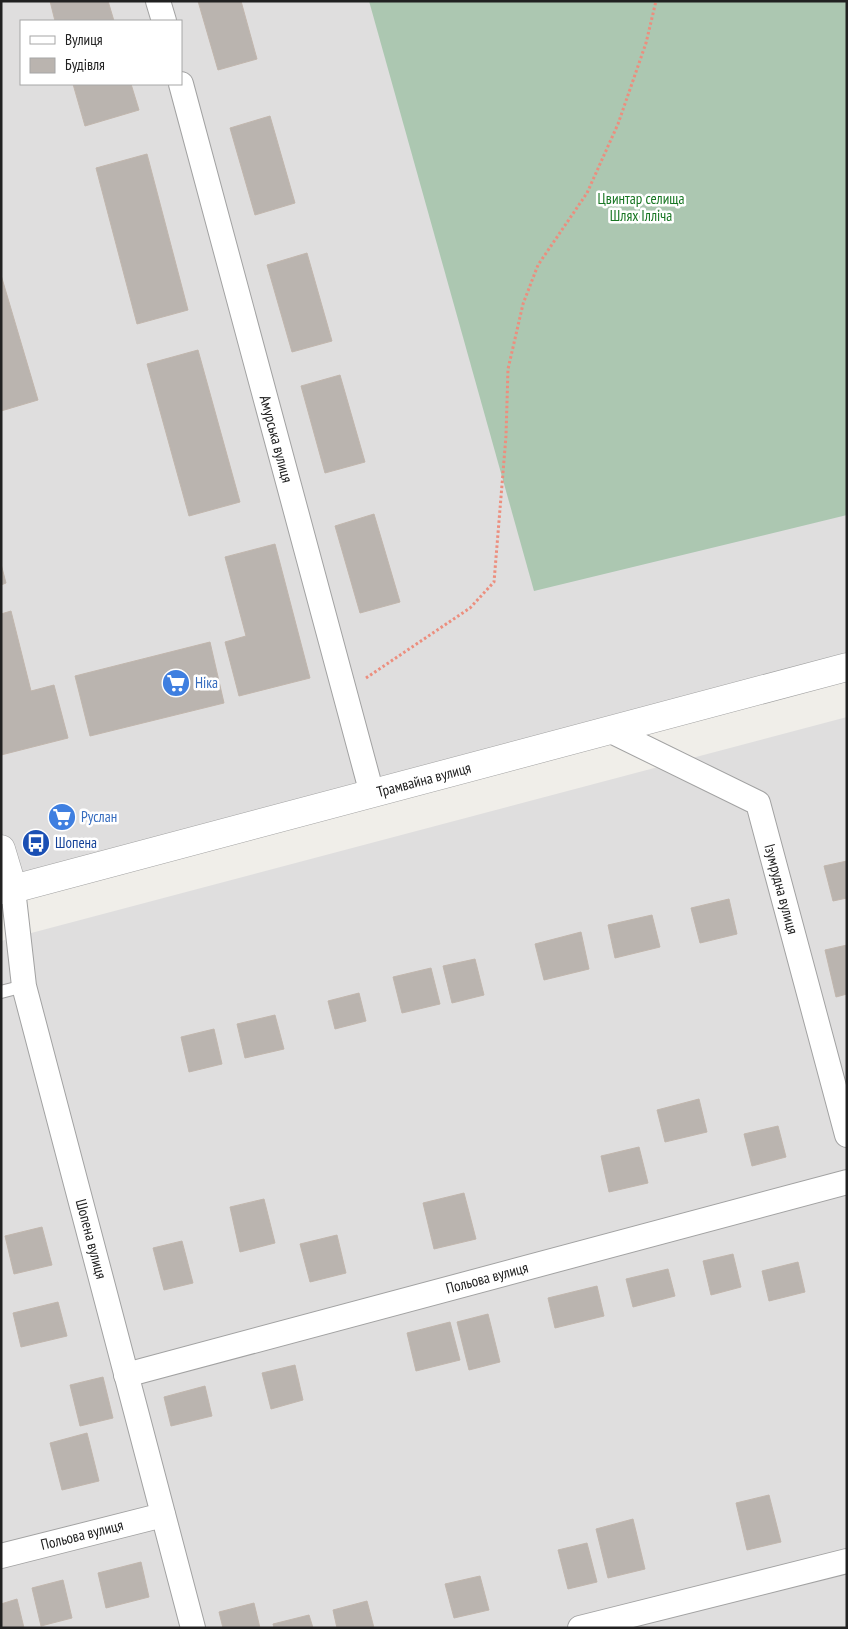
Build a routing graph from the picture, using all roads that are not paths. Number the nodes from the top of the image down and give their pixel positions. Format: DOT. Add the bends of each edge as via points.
graph roads {
  1 [pos="158,1"];
  2 [pos="164,20"];
  3 [pos="181,85"];
  4 [pos="847,666"];
  5 [pos="609,730"];
  6 [pos="372,794"];
  7 [pos="1,849"];
  8 [pos="7,891"];
  9 [pos="24,986"];
  10 [pos="1,992"];
  11 [pos="847,1135"];
  12 [pos="847,1182"];
  13 [pos="126,1375"];
  14 [pos="163,1515"];
  15 [pos="1,1556"];
  16 [pos="847,1561"];
  17 [pos="193,1628"];
  18 [pos="580,1628"];
  1 -- 2 [label="street"];
  3 -- 6 [label="street, Амурська вулиця"];
  4 -- 5 [label="street, Трамвайна вулиця"];
  5 -- 6 [label="street, Трамвайна вулиця"];
  5 -- 11 [label="street, Ізумрудна вулиця" via="758,802"];
  6 -- 8 [label="street, Трамвайна вулиця"];
  7 -- 8 [label="street, Шопена вулиця"];
  8 -- 9 [label="street, Шопена вулиця"];
  9 -- 10 [label="lane"];
  9 -- 13 [label="street, Шопена вулиця"];
  12 -- 13 [label="street, Польова вулиця"];
  13 -- 14 [label="street, Шопена вулиця"];
  14 -- 15 [label="street, Польова вулиця"];
  14 -- 17 [label="street, Шопена вулиця"];
  16 -- 18 [label="street"];
}
